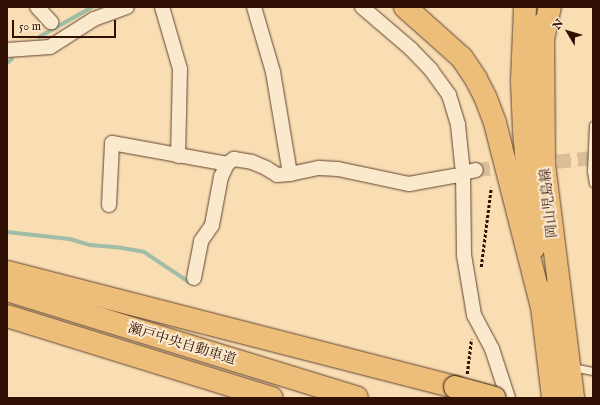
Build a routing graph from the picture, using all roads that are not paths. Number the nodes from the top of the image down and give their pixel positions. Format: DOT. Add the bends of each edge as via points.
graph roads {
  1 [pos="37,7"];
  2 [pos="127,7"];
  3 [pos="162,7"];
  4 [pos="254,7"];
  5 [pos="362,7"];
  6 [pos="405,7"];
  7 [pos="525,7"];
  8 [pos="544,7"];
  9 [pos="550,7"];
  10 [pos="51,22"];
  11 [pos="542,44"];
  12 [pos="7,50"];
  13 [pos="593,126"];
  14 [pos="178,156"];
  15 [pos="227,164"];
  16 [pos="464,173"];
  17 [pos="290,174"];
  18 [pos="593,183"];
  19 [pos="109,205"];
  20 [pos="7,272"];
  21 [pos="194,278"];
  22 [pos="7,290"];
  23 [pos="542,308"];
  24 [pos="7,316"];
  25 [pos="570,367"];
  26 [pos="593,371"];
  27 [pos="272,398"];
  28 [pos="357,398"];
  29 [pos="495,398"];
  30 [pos="508,398"];
  31 [pos="553,398"];
  32 [pos="573,398"];
  1 -- 10 [label="street"];
  2 -- 12 [label="street" via="94,19 50,47"];
  3 -- 14 [label="street" via="180,69"];
  4 -- 17 [label="street" via="273,72"];
  5 -- 16 [label="street" via="412,49 449,95 458,125"];
  6 -- 23 [label="main road" via="462,58 486,99 495,123"];
  7 -- 23 [label="main road, 岡山児島線" via="522,82 524,130 530,214"];
  8 -- 11 [label="main road, 岡山児島線"];
  9 -- 11 [label="main road"];
  11 -- 25 [label="main road, 岡山児島線" via="546,185"];
  13 -- 18 [label="lane"];
  14 -- 15 [label="street"];
  14 -- 19 [label="street" via="112,143"];
  15 -- 17 [label="street" via="234,159 252,162 277,175"];
  15 -- 21 [label="street" via="221,177 212,225 201,241"];
  16 -- 17 [label="street" via="409,184 338,169 320,168"];
  16 -- 30 [label="street" via="464,255 474,315 492,349"];
  20 -- 29 [label="main road, bridge"];
  22 -- 28 [label="main road, 瀬戸中央自動車道"];
  23 -- 31 [label="main road, 岡山児島線"];
  24 -- 27 [label="main road, 瀬戸中央自動車道"];
  25 -- 26 [label="lane"];
  25 -- 32 [label="main road, 岡山児島線"];
}
